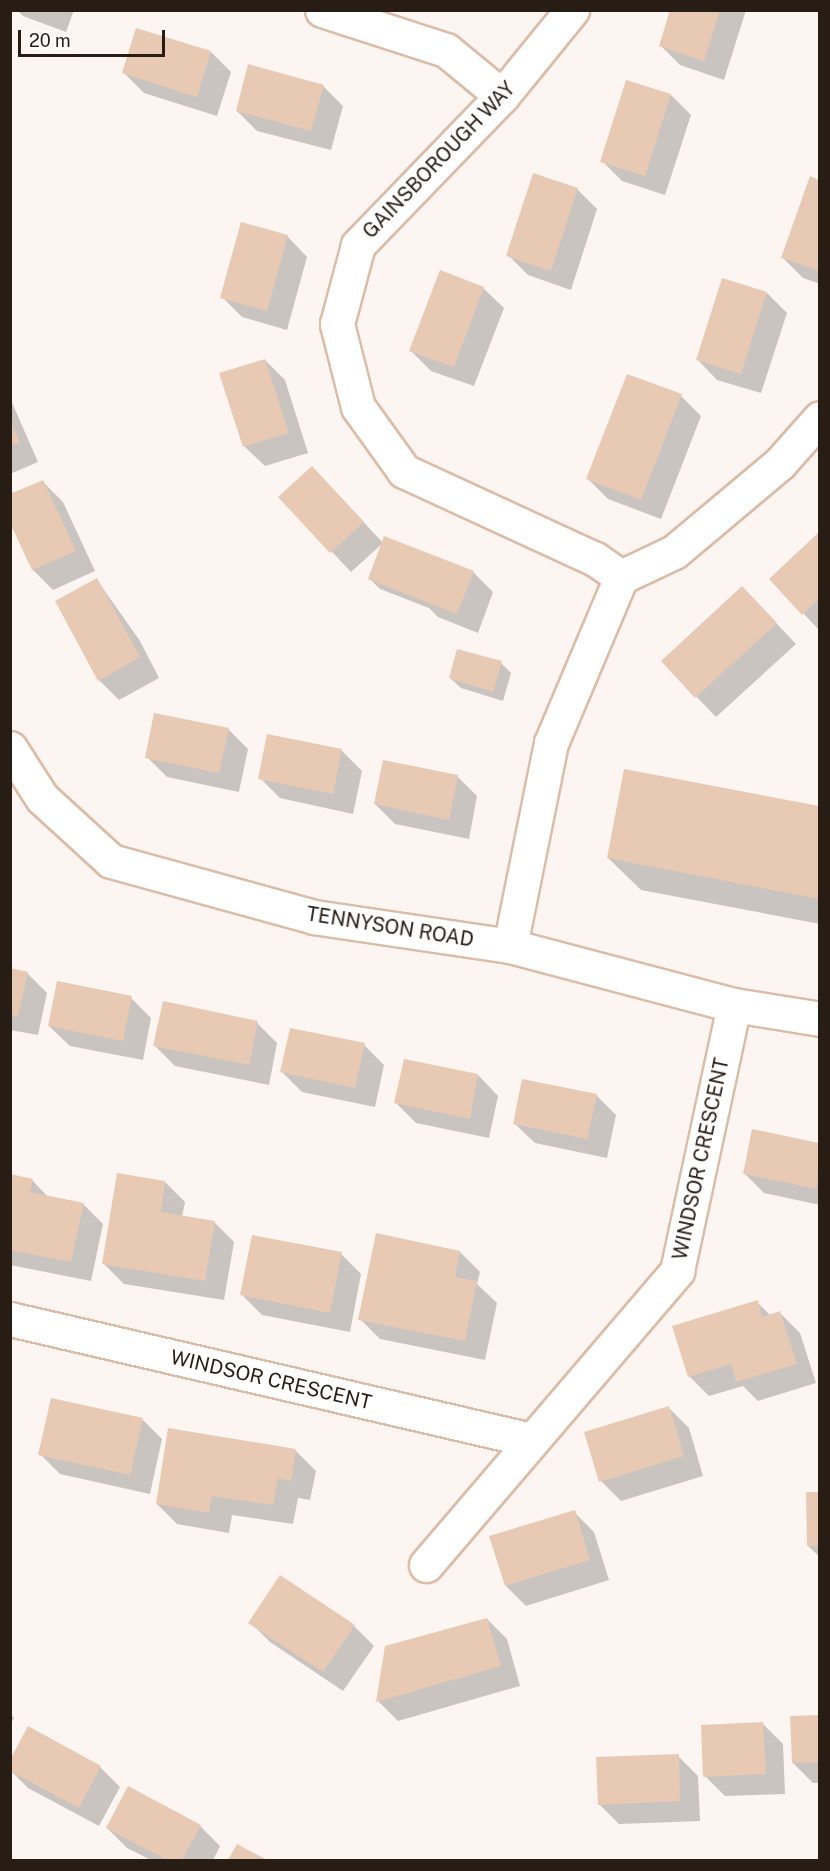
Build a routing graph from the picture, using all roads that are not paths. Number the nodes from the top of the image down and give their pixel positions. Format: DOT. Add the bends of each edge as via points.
graph roads {
  1 [pos="322,10"];
  2 [pos="572,10"];
  3 [pos="502,96"];
  4 [pos="819,418"];
  5 [pos="621,577"];
  6 [pos="10,748"];
  7 [pos="510,946"];
  8 [pos="734,1005"];
  9 [pos="819,1019"];
  10 [pos="10,1319"];
  11 [pos="531,1440"];
  12 [pos="426,1565"];
  1 -- 3 [label="street" via="446,50"];
  2 -- 3 [label="street, GAINSBOROUGH WAY"];
  3 -- 5 [label="street, GAINSBOROUGH WAY" via="358,245 337,324 358,407 404,471 595,559"];
  4 -- 5 [label="street" via="780,463 674,552"];
  5 -- 7 [label="street" via="551,743"];
  6 -- 7 [label="street, TENNYSON ROAD" via="42,798 111,861 314,917"];
  7 -- 8 [label="street, TENNYSON ROAD"];
  8 -- 9 [label="street, TENNYSON ROAD"];
  8 -- 11 [label="street, WINDSOR CRESCENT" via="677,1271"];
  10 -- 11 [label="street, WINDSOR CRESCENT"];
  11 -- 12 [label="street, WINDSOR CRESCENT"];
}
